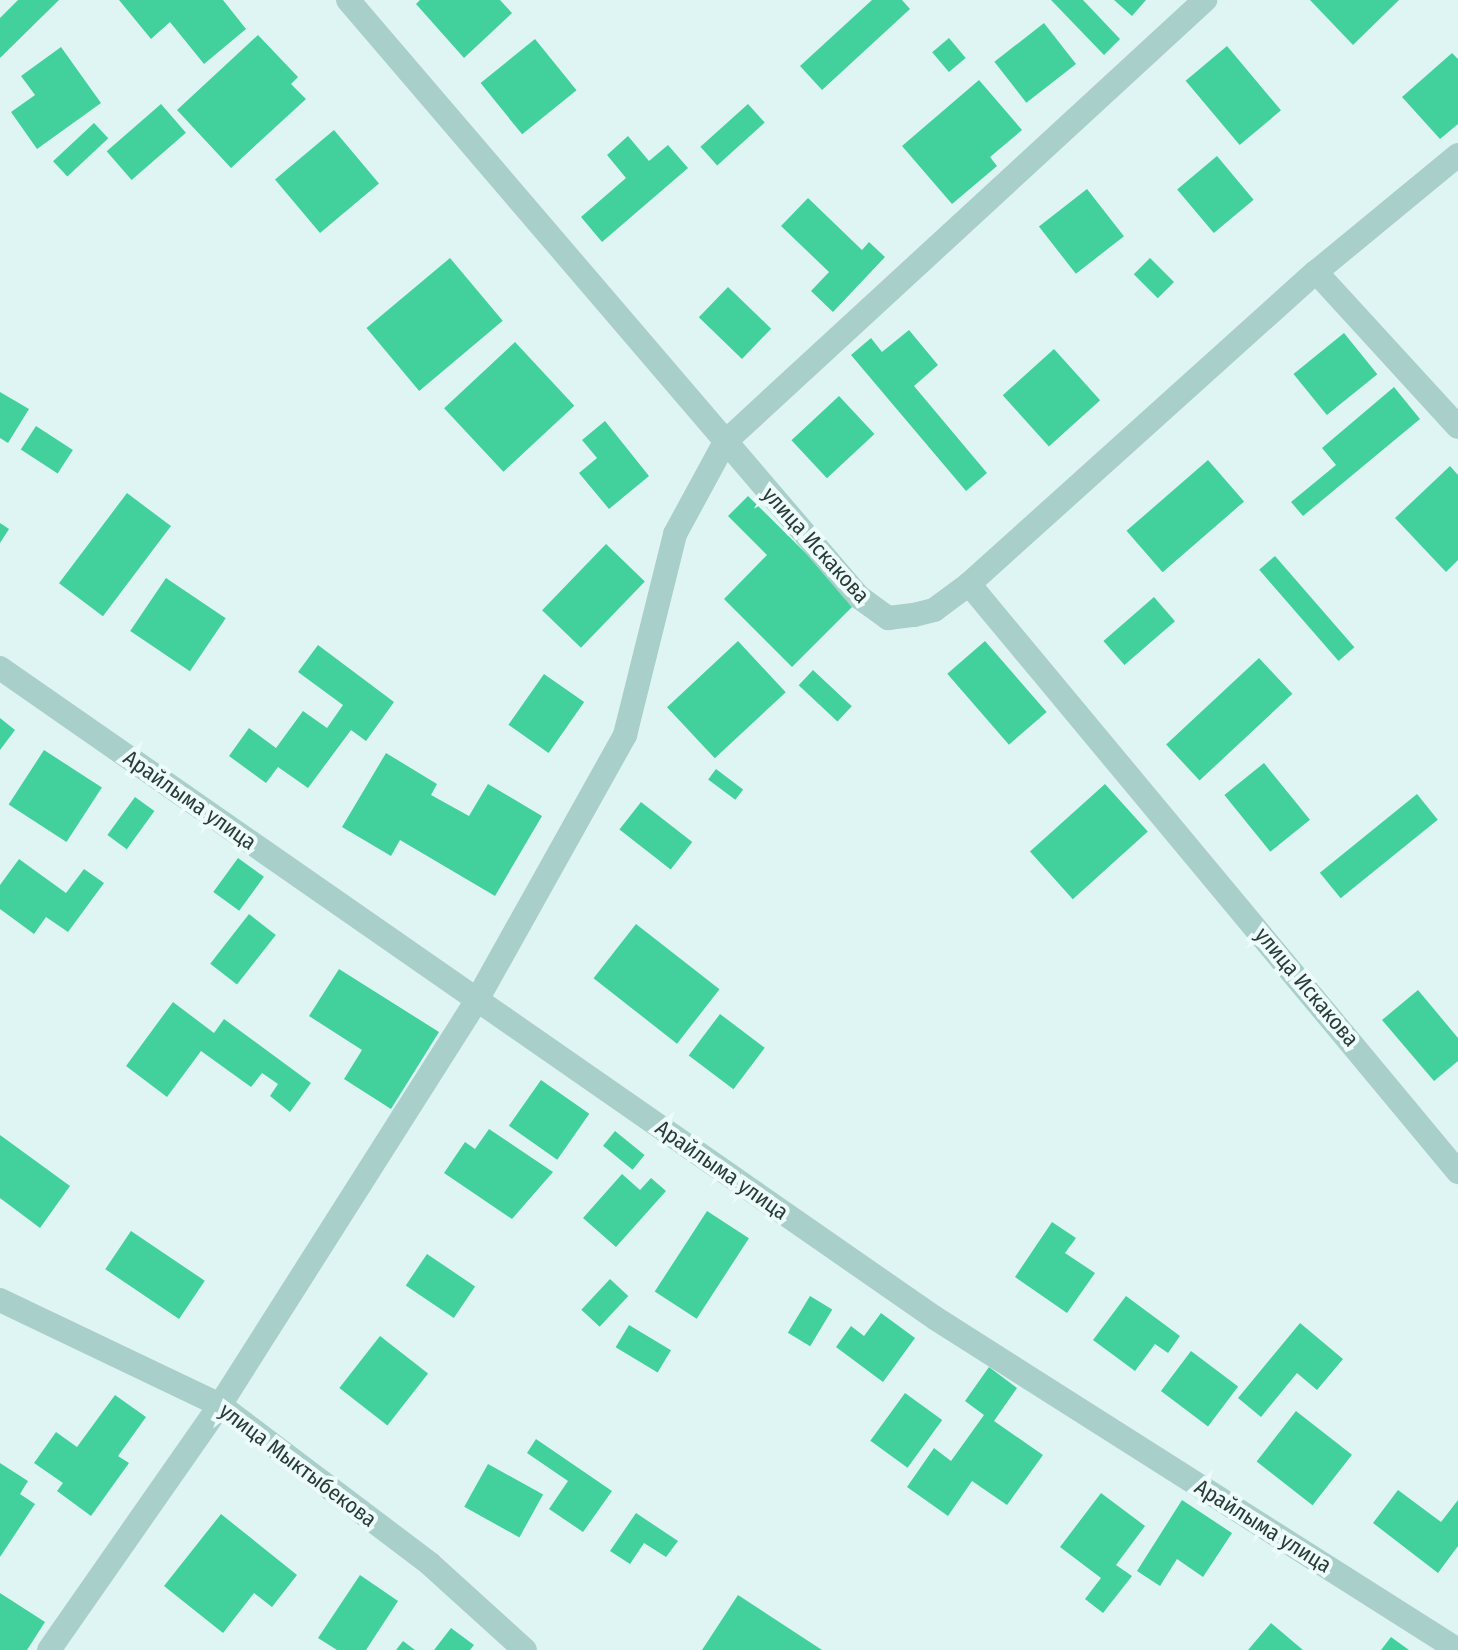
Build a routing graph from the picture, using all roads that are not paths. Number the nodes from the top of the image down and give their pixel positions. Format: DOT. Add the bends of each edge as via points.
graph roads {
  1 [pos="348,0"];
  2 [pos="1205,0"];
  3 [pos="1458,155"];
  4 [pos="1316,272"];
  5 [pos="1458,427"];
  6 [pos="725,442"];
  7 [pos="969,584"];
  8 [pos="0,668"];
  9 [pos="477,1000"];
  10 [pos="1458,1172"];
  11 [pos="0,1300"];
  12 [pos="220,1405"];
  13 [pos="49,1650"];
  14 [pos="525,1650"];
  15 [pos="1458,1650"];
  1 -- 6 [label="street, улица Искакова"];
  2 -- 6 [label="street"];
  3 -- 4 [label="street"];
  4 -- 5 [label="street"];
  4 -- 7 [label="street"];
  6 -- 7 [label="street, улица Искакова" via="859,597 888,618 934,610"];
  6 -- 9 [label="street" via="675,534 625,735"];
  7 -- 10 [label="street, улица Искакова"];
  8 -- 9 [label="street, Арайлыма улица"];
  9 -- 12 [label="street"];
  9 -- 15 [label="street, Арайлыма улица" via="935,1318"];
  11 -- 12 [label="street, улица Мыктыбекова"];
  12 -- 13 [label="street"];
  12 -- 14 [label="street, улица Мыктыбекова" via="430,1564"];
}
